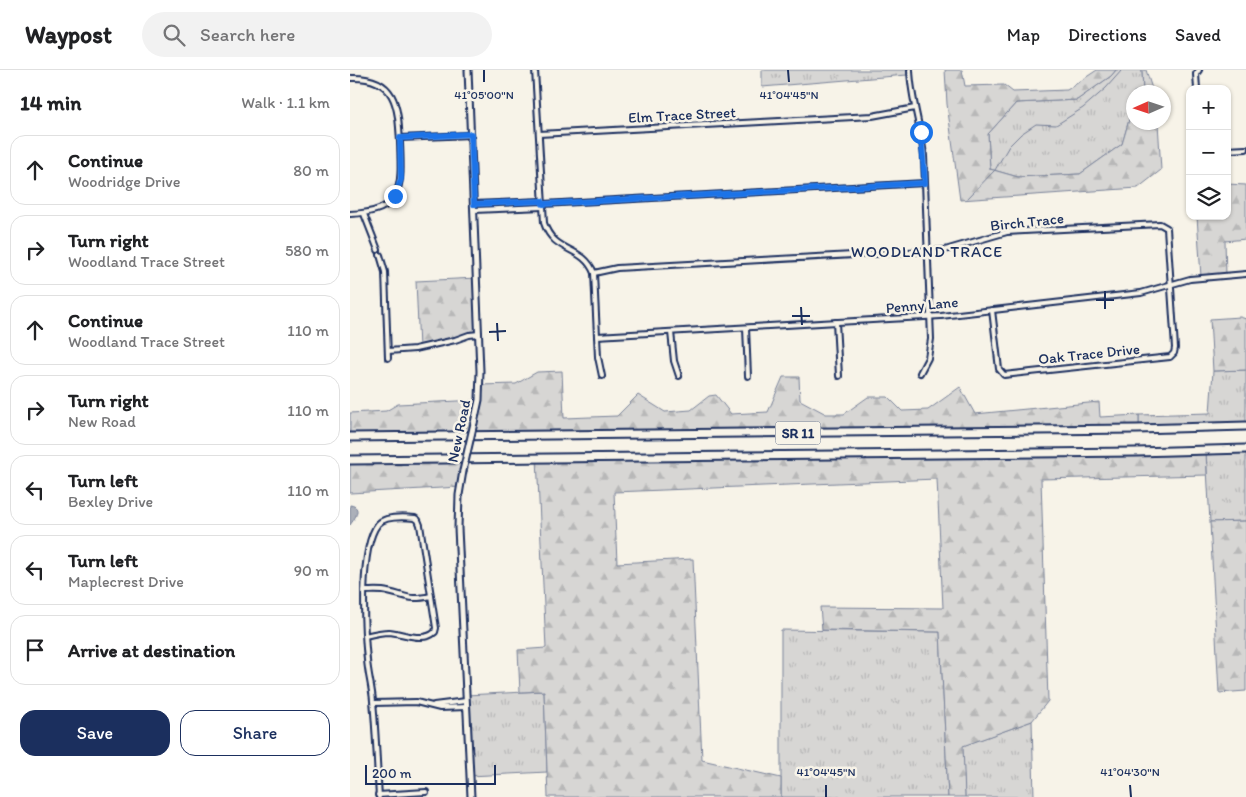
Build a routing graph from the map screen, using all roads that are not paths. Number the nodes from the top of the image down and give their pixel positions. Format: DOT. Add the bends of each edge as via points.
graph roads {
  1 [pos="468,70"];
  2 [pos="535,70"];
  3 [pos="910,70"];
  4 [pos="1199,70"];
  5 [pos="350,78"];
  6 [pos="1197,85"];
  7 [pos="915,108"];
  8 [pos="471,134"];
  9 [pos="539,134"];
  10 [pos="400,138"];
  11 [pos="1246,148"];
  12 [pos="1231,150"];
  13 [pos="925,183"];
  14 [pos="543,204"];
  15 [pos="474,207"];
  16 [pos="350,214"];
  17 [pos="364,214"];
  18 [pos="928,251"];
  19 [pos="594,273"];
  20 [pos="1246,274"];
  21 [pos="1171,285"];
  22 [pos="992,310"];
  23 [pos="930,317"];
  24 [pos="836,322"];
  25 [pos="746,328"];
  26 [pos="671,332"];
  27 [pos="479,334"];
  28 [pos="597,336"];
  29 [pos="388,350"];
  30 [pos="388,358"];
  31 [pos="920,373"];
  32 [pos="602,376"];
  33 [pos="679,376"];
  34 [pos="748,376"];
  35 [pos="840,376"];
  36 [pos="1246,426"];
  37 [pos="350,437"];
  38 [pos="1246,449"];
  39 [pos="350,460"];
  40 [pos="364,591"];
  41 [pos="431,596"];
  42 [pos="365,636"];
  43 [pos="374,703"];
  44 [pos="466,704"];
  45 [pos="426,792"];
  46 [pos="379,796"];
  47 [pos="471,797"];
  1 -- 8 [label="street, New Road"];
  2 -- 9 [label="street"];
  3 -- 7 [label="street"];
  4 -- 6 [label="street"];
  5 -- 10 [label="street" via="371,80 390,93 398,108"];
  7 -- 9 [label="street, Elm Trace Street" via="872,116"];
  7 -- 13 [label="street" via="923,144"];
  8 -- 10 [label="street"];
  8 -- 15 [label="street, New Road"];
  9 -- 14 [label="street"];
  10 -- 17 [label="street" via="398,191 383,207"];
  11 -- 12 [label="street"];
  13 -- 14 [label="street"];
  13 -- 18 [label="street"];
  14 -- 15 [label="street"];
  14 -- 19 [label="street" via="544,223 551,236 560,245 584,257"];
  15 -- 27 [label="street, New Road"];
  16 -- 17 [label="street"];
  17 -- 29 [label="street" via="385,272"];
  18 -- 19 [label="street, Birch Trace" via="617,268"];
  18 -- 21 [label="street, Birch Trace" via="956,248 1007,232 1160,224 1168,230"];
  18 -- 23 [label="street"];
  19 -- 28 [label="street"];
  20 -- 21 [label="street, Penny Lane" via="1201,277"];
  21 -- 22 [label="street, Penny Lane" via="1141,293"];
  21 -- 22 [label="street, Oak Trace Drive" via="1175,348 1167,358 1004,375 999,369"];
  22 -- 23 [label="street, Penny Lane"];
  23 -- 24 [label="street, Penny Lane"];
  23 -- 31 [label="street" via="930,349"];
  24 -- 25 [label="street, Penny Lane"];
  24 -- 35 [label="street"];
  25 -- 26 [label="street, Penny Lane"];
  25 -- 34 [label="street"];
  26 -- 28 [label="street, Penny Lane"];
  26 -- 33 [label="street"];
  27 -- 29 [label="street" via="415,349"];
  27 -- 44 [label="street, New Road, bridge" via="480,382 458,515"];
  28 -- 32 [label="street"];
  29 -- 30 [label="street"];
  36 -- 37 [label="highway, SR 11" via="1127,430"];
  38 -- 39 [label="highway, SR 11"];
  40 -- 41 [label="street" via="385,591 414,599"];
  40 -- 41 [label="street" via="368,552 376,528 384,520 408,518 418,520"];
  40 -- 42 [label="street"];
  41 -- 42 [label="street" via="434,634 411,636 383,632"];
  42 -- 43 [label="street"];
  43 -- 44 [label="street"];
  43 -- 46 [label="street"];
  44 -- 47 [label="street, New Road"];
  45 -- 46 [label="street"];
}
